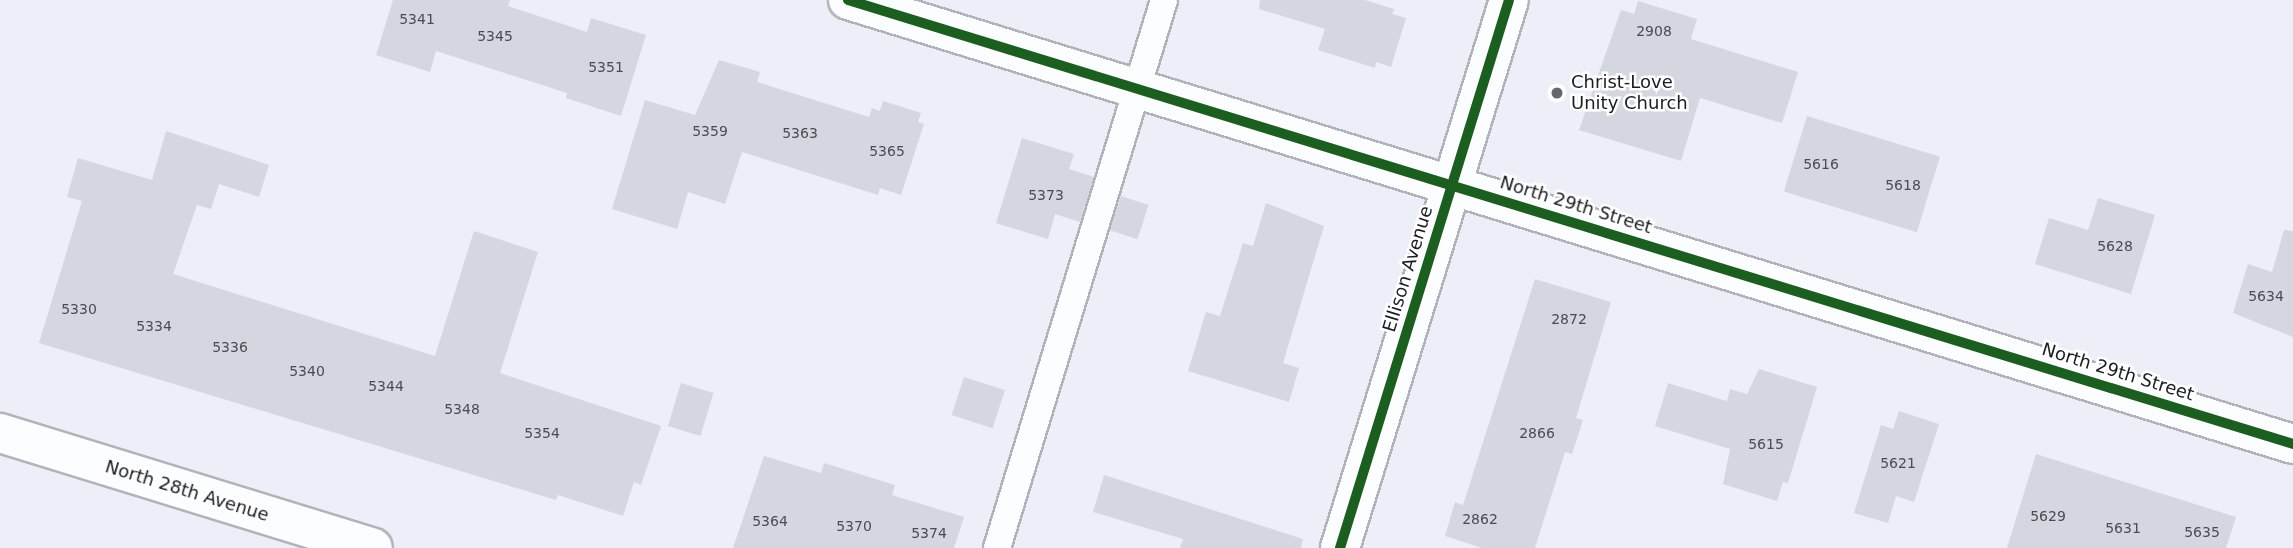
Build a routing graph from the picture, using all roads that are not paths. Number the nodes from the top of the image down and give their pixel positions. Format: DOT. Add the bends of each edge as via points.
graph roads {
  1 [pos="848,0"];
  2 [pos="1164,0"];
  3 [pos="1509,0"];
  4 [pos="1137,89"];
  5 [pos="1452,185"];
  6 [pos="0,433"];
  7 [pos="2293,444"];
  8 [pos="373,548"];
  9 [pos="997,548"];
  10 [pos="1340,548"];
  1 -- 4 [label="street, North 29th Street"];
  2 -- 4 [label="lane"];
  3 -- 5 [label="street, Ellison Avenue"];
  4 -- 5 [label="street, North 29th Street"];
  4 -- 9 [label="lane"];
  5 -- 7 [label="street, North 29th Street"];
  5 -- 10 [label="street, Ellison Avenue"];
  6 -- 8 [label="street, North 28th Avenue"];
}
